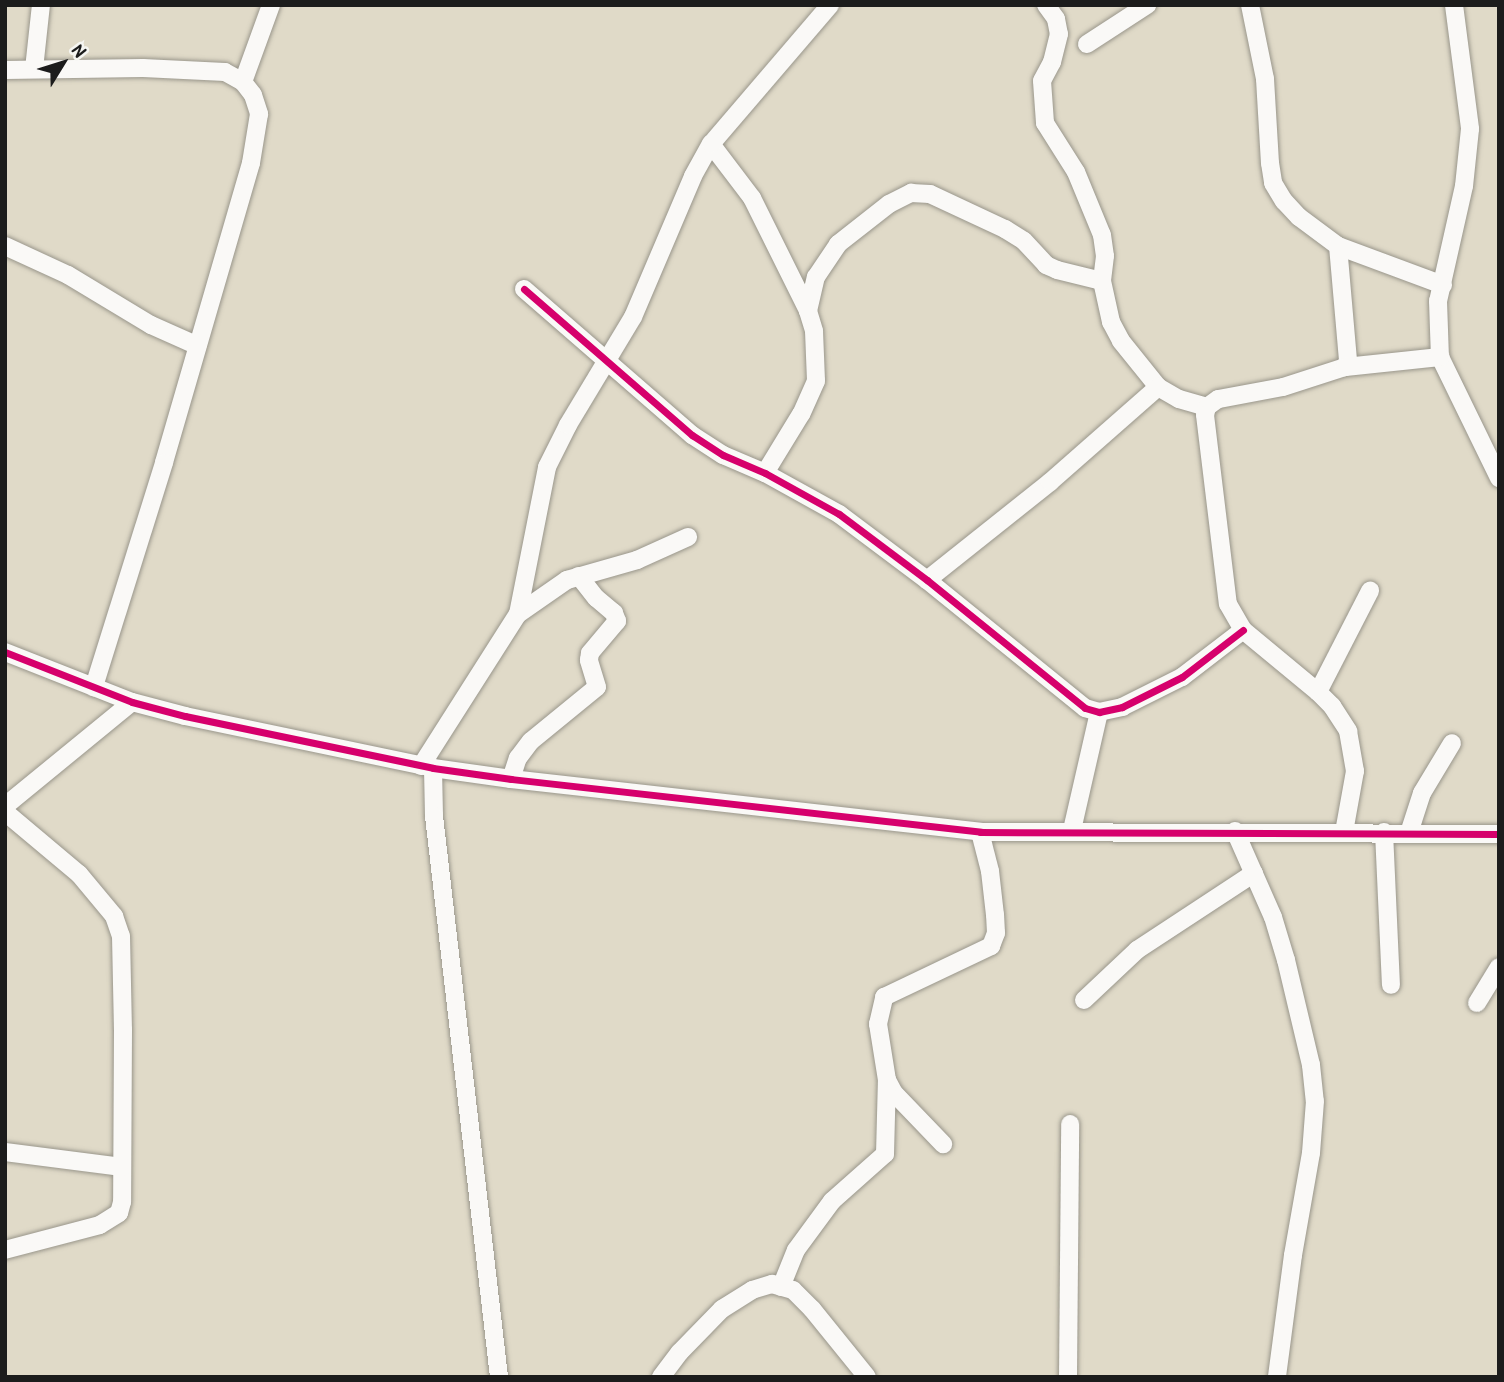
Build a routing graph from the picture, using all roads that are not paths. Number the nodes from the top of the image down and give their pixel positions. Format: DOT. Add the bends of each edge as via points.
graph roads {
  1 [pos="41,5"];
  2 [pos="271,5"];
  3 [pos="831,5"];
  4 [pos="1046,5"];
  5 [pos="1147,5"];
  6 [pos="1250,5"];
  7 [pos="1454,5"];
  8 [pos="1087,44"];
  9 [pos="1105,45"];
  10 [pos="1052,62"];
  11 [pos="34,69"];
  12 [pos="5,70"];
  13 [pos="243,82"];
  14 [pos="711,144"];
  15 [pos="5,246"];
  16 [pos="1338,246"];
  17 [pos="1102,281"];
  18 [pos="1443,285"];
  19 [pos="524,289"];
  20 [pos="808,311"];
  21 [pos="198,346"];
  22 [pos="606,358"];
  23 [pos="1440,358"];
  24 [pos="1345,367"];
  25 [pos="1158,387"];
  26 [pos="1207,407"];
  27 [pos="765,473"];
  28 [pos="1499,478"];
  29 [pos="688,537"];
  30 [pos="579,576"];
  31 [pos="928,580"];
  32 [pos="1370,591"];
  33 [pos="518,614"];
  34 [pos="1243,630"];
  35 [pos="5,652"];
  36 [pos="94,687"];
  37 [pos="1318,692"];
  38 [pos="132,702"];
  39 [pos="1099,712"];
  40 [pos="1452,743"];
  41 [pos="427,767"];
  42 [pos="511,779"];
  43 [pos="5,806"];
  44 [pos="5,813"];
  45 [pos="1072,830"];
  46 [pos="1235,831"];
  47 [pos="980,832"];
  48 [pos="1344,832"];
  49 [pos="1384,832"];
  50 [pos="1409,833"];
  51 [pos="1499,834"];
  52 [pos="1254,873"];
  53 [pos="1499,967"];
  54 [pos="1391,985"];
  55 [pos="1084,1000"];
  56 [pos="1477,1003"];
  57 [pos="887,1080"];
  58 [pos="1070,1124"];
  59 [pos="943,1144"];
  60 [pos="5,1152"];
  61 [pos="122,1167"];
  62 [pos="5,1250"];
  63 [pos="780,1287"];
  64 [pos="499,1377"];
  65 [pos="662,1377"];
  66 [pos="867,1377"];
  67 [pos="1068,1377"];
  68 [pos="1277,1377"];
  1 -- 11 [label="street"];
  2 -- 13 [label="street"];
  3 -- 14 [label="street"];
  4 -- 10 [label="street" via="1059,34"];
  5 -- 8 [label="street"];
  6 -- 16 [label="street" via="1265,79 1273,183 1298,217"];
  7 -- 18 [label="street" via="1469,128 1464,186"];
  8 -- 9 [label="street"];
  8 -- 10 [label="street"];
  10 -- 17 [label="street" via="1042,81 1045,123 1084,187 1102,235"];
  11 -- 12 [label="street"];
  11 -- 13 [label="street" via="225,72"];
  13 -- 21 [label="street" via="259,114 251,163"];
  14 -- 20 [label="street" via="752,198"];
  14 -- 22 [label="street" via="633,317"];
  15 -- 21 [label="street"];
  16 -- 18 [label="street"];
  16 -- 24 [label="street"];
  17 -- 20 [label="street" via="1046,265 1024,241 1005,229 930,194 911,192 838,244 816,278"];
  17 -- 25 [label="street" via="1111,322 1121,341"];
  18 -- 23 [label="street" via="1438,301"];
  19 -- 22 [label="street"];
  20 -- 27 [label="street" via="817,352 816,382"];
  21 -- 36 [label="street"];
  22 -- 27 [label="street" via="692,435"];
  22 -- 33 [label="street" via="547,467"];
  23 -- 24 [label="street"];
  23 -- 28 [label="street"];
  24 -- 26 [label="street" via="1283,387 1218,400"];
  25 -- 26 [label="street"];
  25 -- 31 [label="street"];
  26 -- 34 [label="street" via="1224,587"];
  27 -- 31 [label="street" via="839,514"];
  29 -- 30 [label="street" via="637,560"];
  30 -- 33 [label="street"];
  30 -- 42 [label="street" via="617,621 590,653 597,687 531,741 518,758"];
  31 -- 39 [label="street" via="1085,708"];
  32 -- 37 [label="street"];
  33 -- 41 [label="street"];
  34 -- 37 [label="street"];
  34 -- 39 [label="street" via="1182,677 1122,707"];
  35 -- 36 [label="street"];
  36 -- 38 [label="street"];
  37 -- 48 [label="street" via="1340,718 1353,749 1353,793"];
  38 -- 41 [label="street"];
  38 -- 43 [label="street"];
  39 -- 45 [label="street"];
  40 -- 50 [label="street" via="1422,793"];
  41 -- 42 [label="street"];
  41 -- 64 [label="street"];
  42 -- 47 [label="street"];
  44 -- 61 [label="street" via="79,874 114,916 121,936"];
  45 -- 46 [label="street"];
  45 -- 47 [label="street"];
  46 -- 48 [label="street"];
  46 -- 52 [label="street"];
  47 -- 57 [label="street" via="996,933 991,946 884,997 878,1024"];
  48 -- 49 [label="street"];
  49 -- 50 [label="street"];
  49 -- 54 [label="street"];
  50 -- 51 [label="street"];
  52 -- 55 [label="street" via="1137,950"];
  52 -- 68 [label="street" via="1286,960 1315,1101"];
  53 -- 56 [label="street"];
  57 -- 59 [label="street"];
  57 -- 63 [label="street" via="885,1154 832,1201 796,1250"];
  58 -- 67 [label="street"];
  60 -- 61 [label="street"];
  61 -- 62 [label="street" via="122,1202 111,1220"];
  63 -- 65 [label="street" via="772,1284 752,1290 722,1309"];
  63 -- 66 [label="street" via="793,1290 812,1309"];
}
